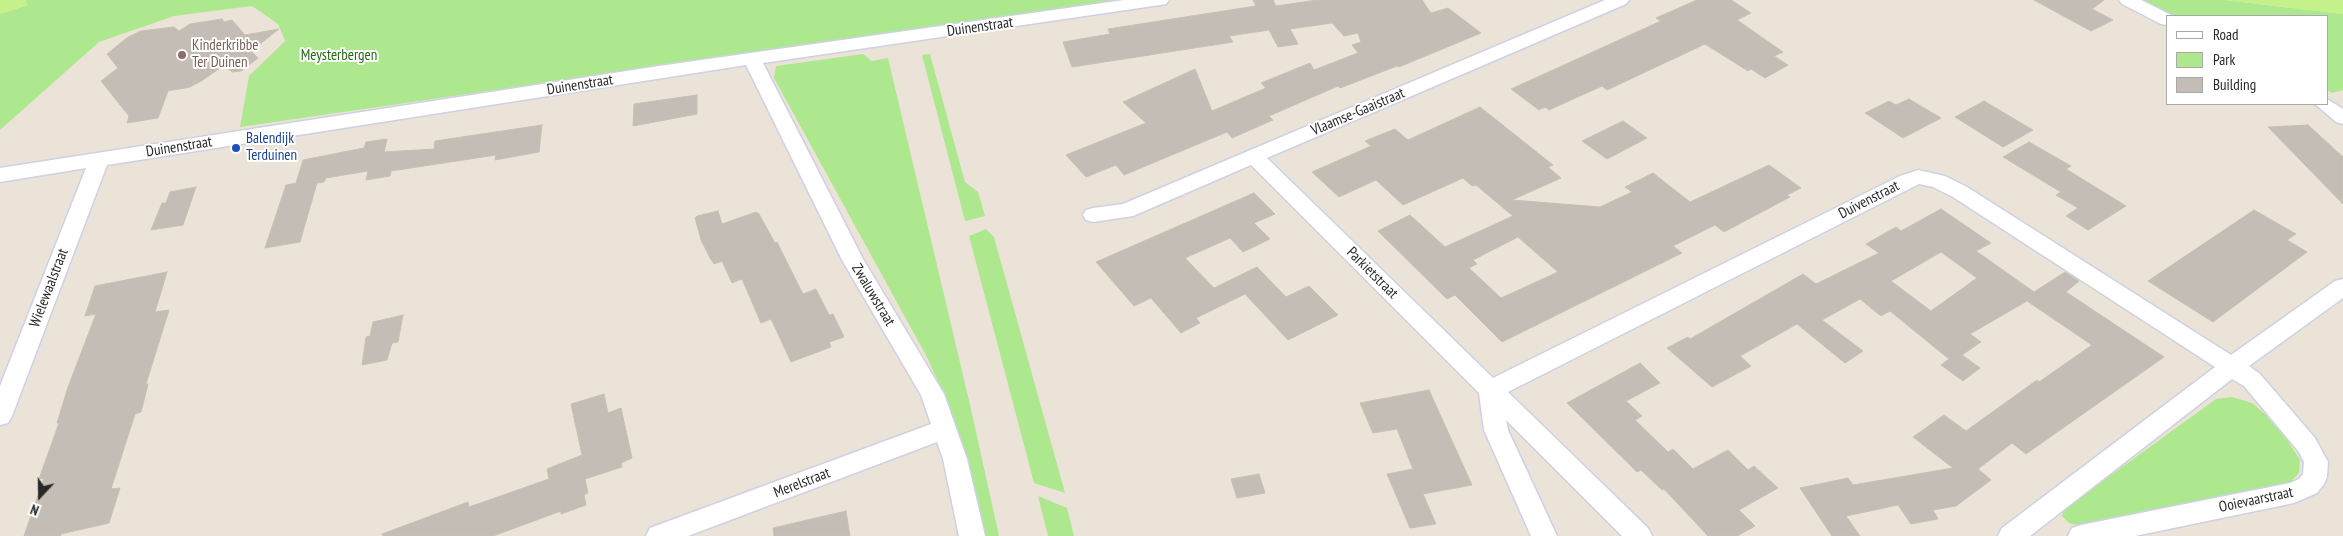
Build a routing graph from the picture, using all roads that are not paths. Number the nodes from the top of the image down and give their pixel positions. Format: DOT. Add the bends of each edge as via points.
graph roads {
  1 [pos="1160,0"];
  2 [pos="1620,0"];
  3 [pos="2128,0"];
  4 [pos="2166,19"];
  5 [pos="753,60"];
  6 [pos="2343,95"];
  7 [pos="2328,100"];
  8 [pos="2325,105"];
  9 [pos="2343,118"];
  10 [pos="1253,156"];
  11 [pos="99,160"];
  12 [pos="0,174"];
  13 [pos="1093,215"];
  14 [pos="2343,287"];
  15 [pos="2232,367"];
  16 [pos="1490,390"];
  17 [pos="0,416"];
  18 [pos="945,429"];
  19 [pos="659,536"];
  20 [pos="972,536"];
  21 [pos="1544,536"];
  22 [pos="1639,536"];
  23 [pos="2011,536"];
  24 [pos="2081,536"];
  1 -- 5 [label="street, Duinenstraat"];
  2 -- 10 [label="street, Vlaamse-Gaaistraat"];
  3 -- 4 [label="street"];
  5 -- 11 [label="street, Duinenstraat"];
  5 -- 18 [label="street, Zwaluwstraat" via="853,260 932,394"];
  6 -- 7 [label="street"];
  8 -- 9 [label="street"];
  10 -- 13 [label="street, Vlaamse-Gaaistraat" via="1126,211"];
  10 -- 16 [label="street, Parkietstraat"];
  11 -- 12 [label="street, Duinenstraat"];
  11 -- 17 [label="street, Wielewaalstraat"];
  14 -- 15 [label="street"];
  15 -- 16 [label="street, Duivenstraat" via="1960,192 1938,180 1918,177"];
  15 -- 23 [label="street"];
  15 -- 24 [label="street, Ooievaarstraat" via="2252,380 2307,445 2316,462 2315,477 2308,486 2294,493"];
  16 -- 21 [label="street" via="1496,430"];
  16 -- 22 [label="street, Parkietstraat"];
  18 -- 19 [label="street, Merelstraat"];
  18 -- 20 [label="street, Zwaluwstraat" via="956,459"];
}
